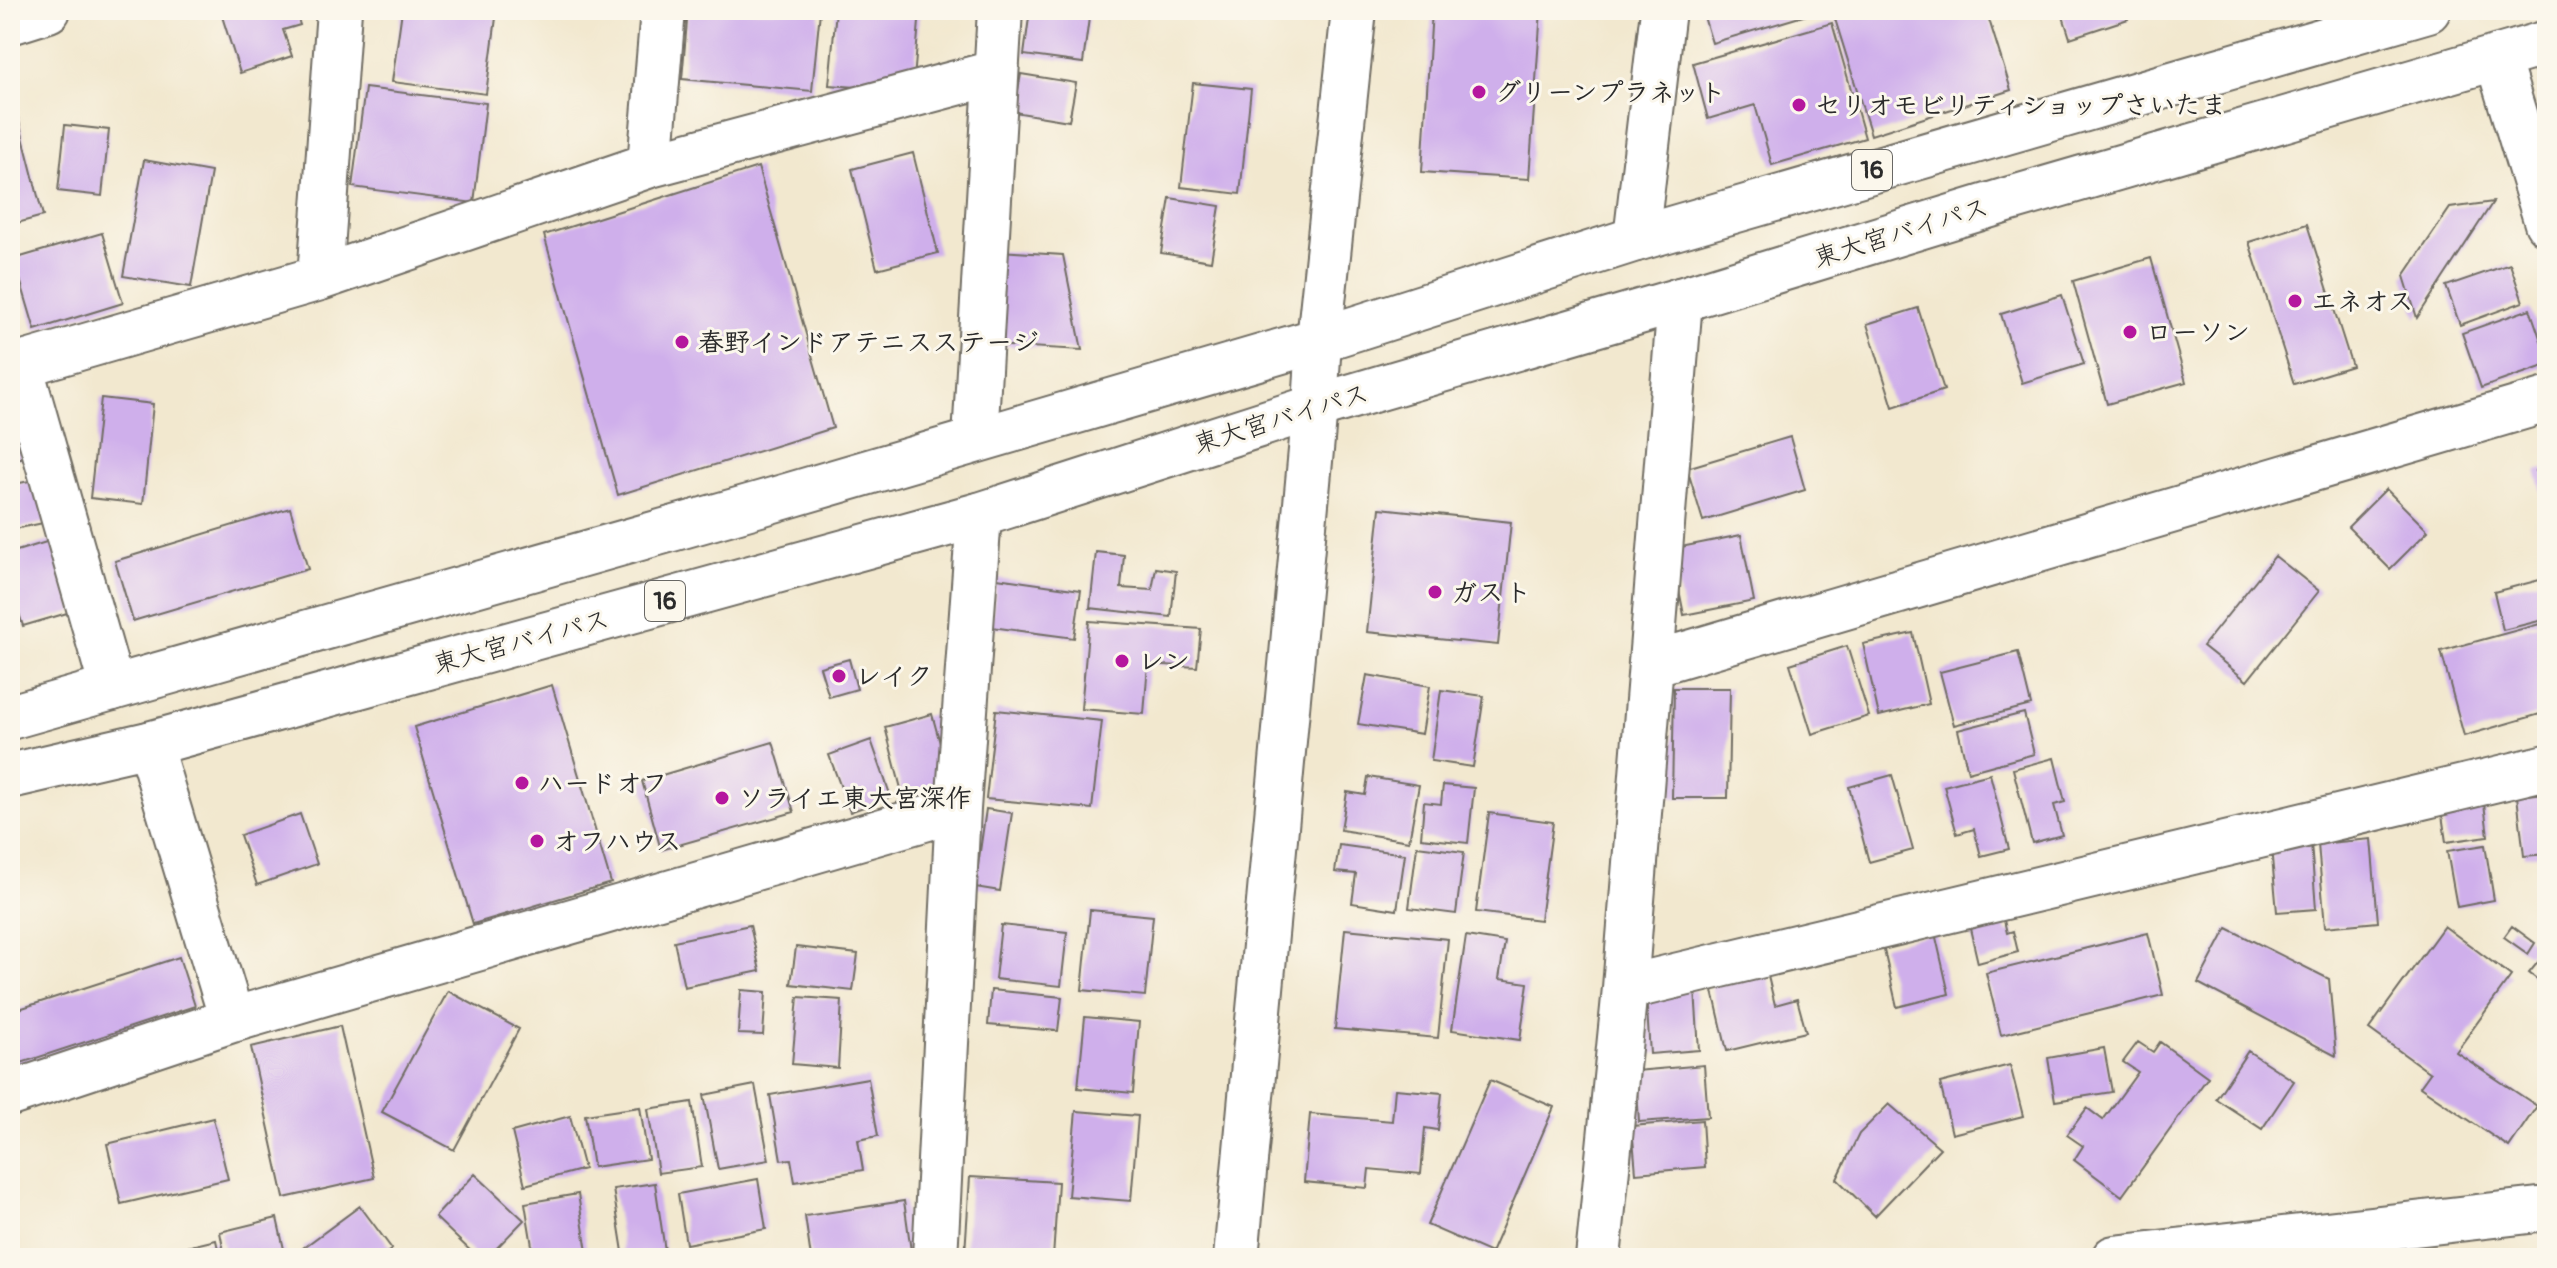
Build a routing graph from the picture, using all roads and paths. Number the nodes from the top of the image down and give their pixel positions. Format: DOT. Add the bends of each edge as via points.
graph roads {
  1 [pos="48,10"];
  2 [pos="339,10"];
  3 [pos="663,10"];
  4 [pos="1000,10"];
  5 [pos="1354,10"];
  6 [pos="1663,10"];
  7 [pos="2428,10"];
  8 [pos="10,22"];
  9 [pos="2547,43"];
  10 [pos="2497,58"];
  11 [pos="994,73"];
  12 [pos="650,165"];
  13 [pos="2547,223"];
  14 [pos="1636,239"];
  15 [pos="320,278"];
  16 [pos="1680,300"];
  17 [pos="1319,340"];
  18 [pos="15,366"];
  19 [pos="2547,400"];
  20 [pos="1315,407"];
  21 [pos="975,439"];
  22 [pos="979,515"];
  23 [pos="1652,664"];
  24 [pos="112,688"];
  25 [pos="10,717"];
  26 [pos="149,744"];
  27 [pos="2547,767"];
  28 [pos="10,776"];
  29 [pos="958,809"];
  30 [pos="1625,988"];
  31 [pos="232,1020"];
  32 [pos="10,1094"];
  33 [pos="2547,1209"];
  34 [pos="935,1258"];
  35 [pos="1236,1258"];
  36 [pos="1598,1258"];
  37 [pos="2114,1258"];
  1 -- 8 [label="main road"];
  2 -- 15 [label="main road"];
  3 -- 12 [label="main road"];
  4 -- 11 [label="main road"];
  5 -- 17 [label="main road"];
  6 -- 14 [label="main road"];
  7 -- 14 [label="main road, 16"];
  9 -- 10 [label="main road, 東大宮バイパス / 16"];
  10 -- 13 [label="main road"];
  10 -- 16 [label="main road, 東大宮バイパス / 16"];
  11 -- 12 [label="main road"];
  11 -- 21 [label="main road"];
  12 -- 15 [label="main road"];
  14 -- 17 [label="main road, 16"];
  15 -- 18 [label="main road"];
  16 -- 20 [label="main road, 東大宮バイパス / 16"];
  16 -- 23 [label="main road"];
  17 -- 20 [label="main road"];
  17 -- 21 [label="main road, 16"];
  18 -- 24 [label="main road"];
  19 -- 23 [label="main road"];
  20 -- 22 [label="main road, 東大宮バイパス / 16"];
  20 -- 35 [label="main road"];
  21 -- 24 [label="main road, 16"];
  22 -- 26 [label="main road, 東大宮バイパス / 16"];
  22 -- 29 [label="main road"];
  23 -- 30 [label="main road"];
  24 -- 25 [label="main road, 16"];
  26 -- 28 [label="main road, 東大宮バイパス / 16"];
  26 -- 31 [label="main road"];
  27 -- 30 [label="main road"];
  29 -- 31 [label="main road"];
  29 -- 34 [label="main road"];
  30 -- 36 [label="main road"];
  31 -- 32 [label="main road"];
  33 -- 37 [label="main road"];
}
